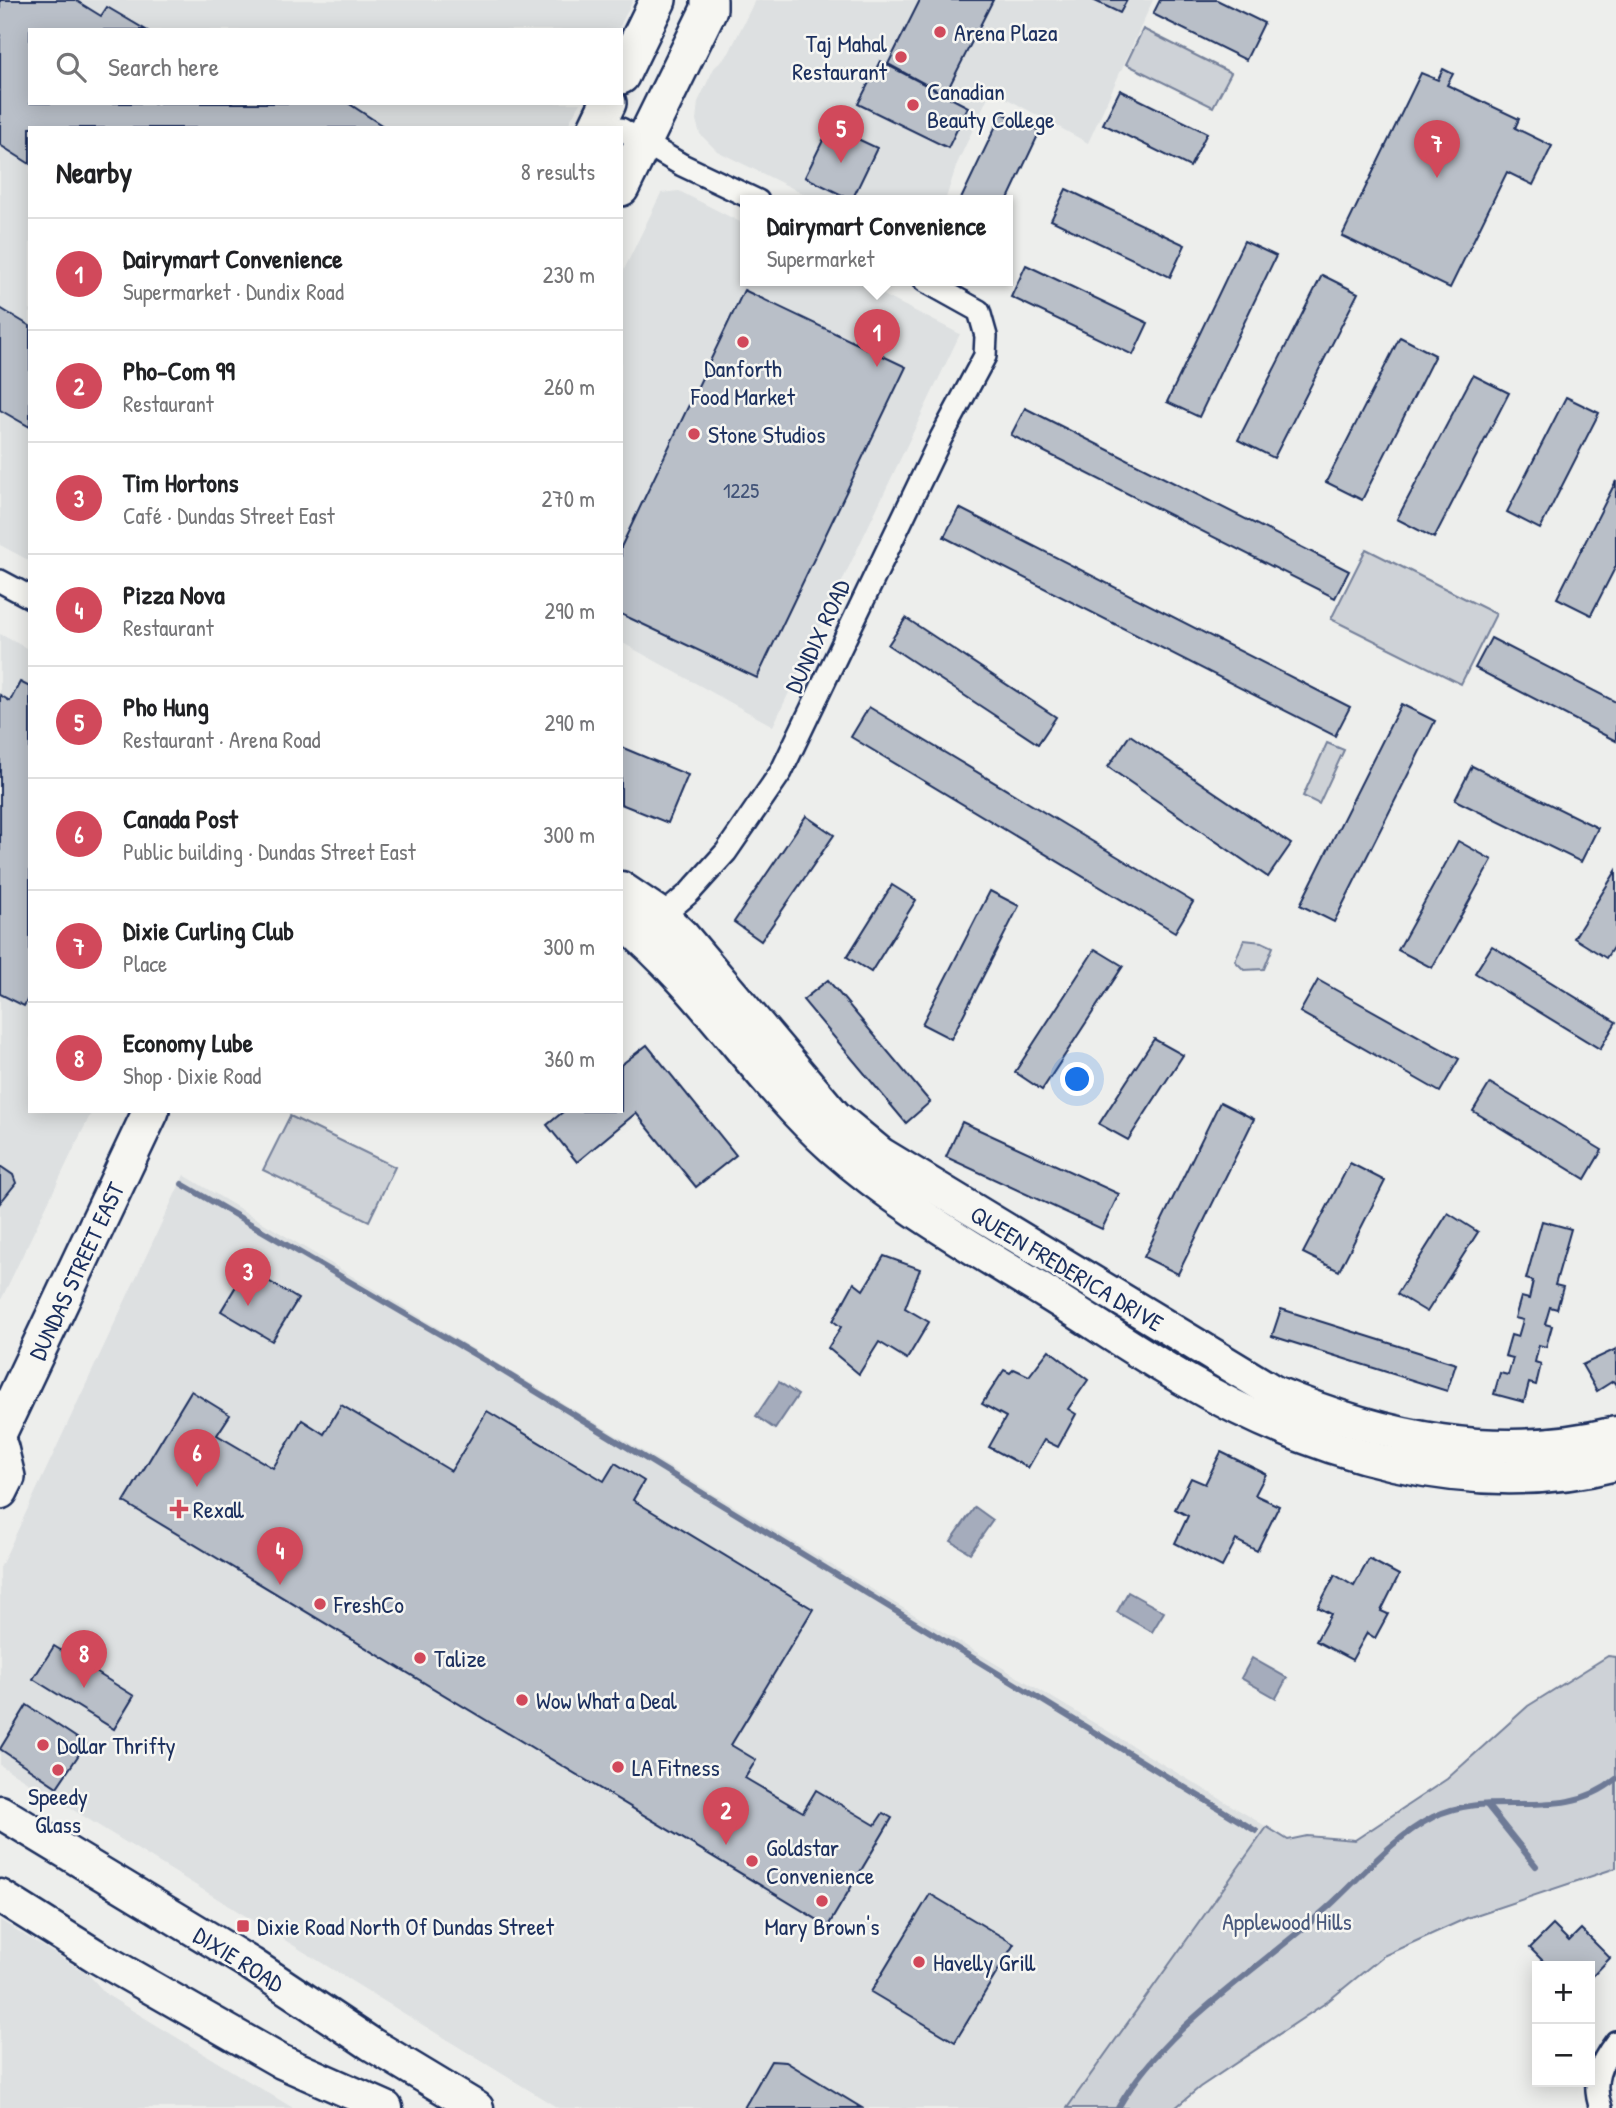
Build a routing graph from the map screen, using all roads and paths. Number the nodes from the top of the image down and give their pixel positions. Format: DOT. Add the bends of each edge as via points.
graph roads {
  1 [pos="659,0"];
  2 [pos="709,0"];
  3 [pos="623,72"];
  4 [pos="615,124"];
  5 [pos="623,129"];
  6 [pos="745,195"];
  7 [pos="934,286"];
  8 [pos="0,581"];
  9 [pos="28,596"];
  10 [pos="623,892"];
  11 [pos="641,924"];
  12 [pos="150,1113"];
  13 [pos="0,1430"];
  14 [pos="1616,1433"];
  15 [pos="0,1448"];
  16 [pos="1616,1464"];
  17 [pos="0,1491"];
  18 [pos="0,1812"];
  19 [pos="0,1896"];
  20 [pos="1616,2042"];
  21 [pos="386,2108"];
  22 [pos="477,2108"];
  23 [pos="1601,2108"];
  1 -- 3 [label="main road"];
  2 -- 4 [label="main road" via="709,9"];
  5 -- 6 [label="street" via="682,165"];
  7 -- 11 [label="street, DUNDIX ROAD" via="979,311 985,356 781,772 726,852 689,894"];
  8 -- 9 [label="street"];
  10 -- 11 [label="street, QUEEN FREDERICA DRIVE"];
  11 -- 14 [label="street, QUEEN FREDERICA DRIVE" via="695,950 835,1116 881,1154 1274,1392 1349,1422 1448,1442 1532,1446"];
  11 -- 16 [label="street, QUEEN FREDERICA DRIVE" via="775,1089 850,1162 919,1214 1190,1383 1317,1443 1420,1468 1514,1479 1568,1475"];
  12 -- 13 [label="main road, DUNDAS STREET EAST"];
  15 -- 17 [label="main road" via="7,1477"];
  18 -- 22 [label="street, DIXIE ROAD"];
  19 -- 21 [label="street" via="282,2062"];
  20 -- 23 [label="street" via="1599,2065 1595,2094"];
}
